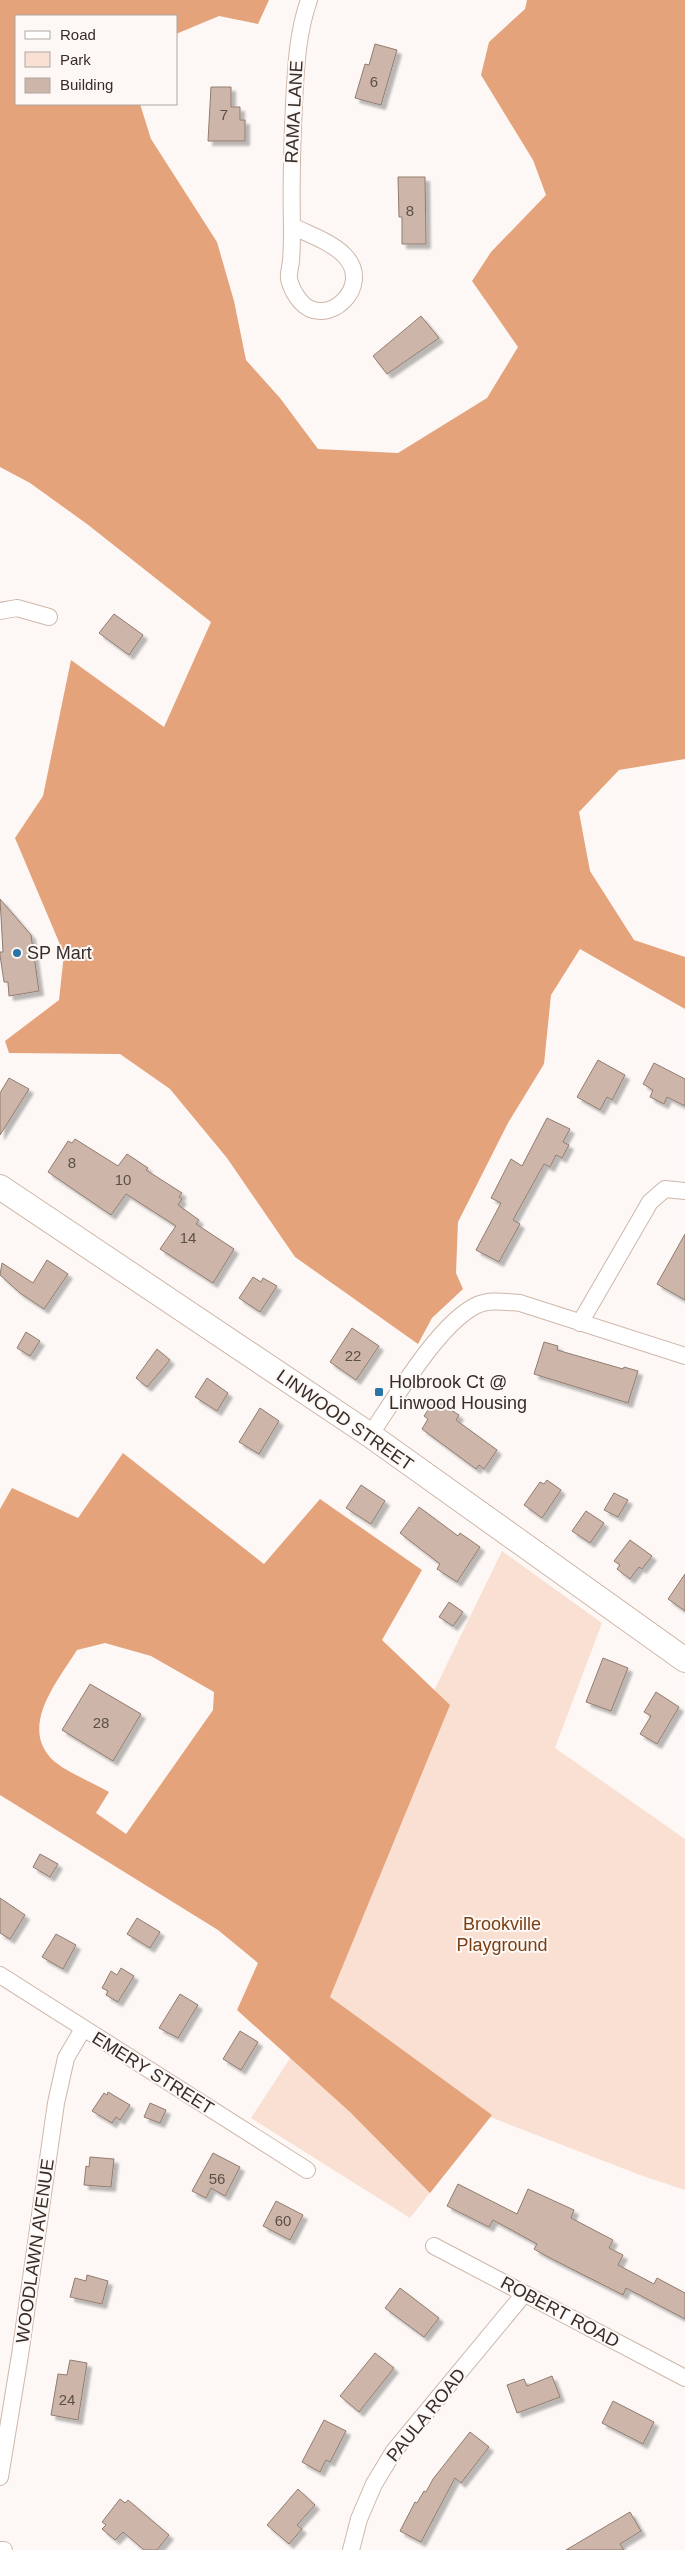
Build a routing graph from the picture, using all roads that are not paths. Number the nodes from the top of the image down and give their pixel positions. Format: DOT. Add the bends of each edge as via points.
graph roads {
  1 [pos="309,0"];
  2 [pos="292,226"];
  3 [pos="0,611"];
  4 [pos="49,617"];
  5 [pos="0,1187"];
  6 [pos="685,1191"];
  7 [pos="580,1323"];
  8 [pos="685,1356"];
  9 [pos="370,1435"];
  10 [pos="685,1660"];
  11 [pos="0,1975"];
  12 [pos="83,2029"];
  13 [pos="306,2170"];
  14 [pos="434,2246"];
  15 [pos="524,2294"];
  16 [pos="685,2378"];
  17 [pos="0,2477"];
  18 [pos="0,2550"];
  19 [pos="4,2550"];
  20 [pos="351,2550"];
  1 -- 2 [label="street, RAMA LANE" via="302,21 296,64 290,187"];
  2 -- 2 [label="street, RAMA LANE" via="288,276 293,292 305,306 322,311 339,306 351,294 353,280 352,269 345,256"];
  3 -- 4 [label="street" via="18,608"];
  5 -- 9 [label="main road, LINWOOD STREET"];
  6 -- 7 [label="street" via="666,1189 650,1202"];
  7 -- 8 [label="street"];
  7 -- 9 [label="street" via="520,1303 495,1301 476,1305 454,1319 438,1338"];
  9 -- 10 [label="main road, LINWOOD STREET"];
  11 -- 12 [label="street, EMERY STREET"];
  12 -- 13 [label="street, EMERY STREET"];
  12 -- 17 [label="street, WOODLAWN AVENUE" via="66,2058 56,2103"];
  14 -- 15 [label="street, ROBERT ROAD"];
  15 -- 16 [label="street, ROBERT ROAD"];
  15 -- 20 [label="street, PAULA ROAD" via="394,2452 374,2484 359,2519"];
  18 -- 19 [label="street"];
}
